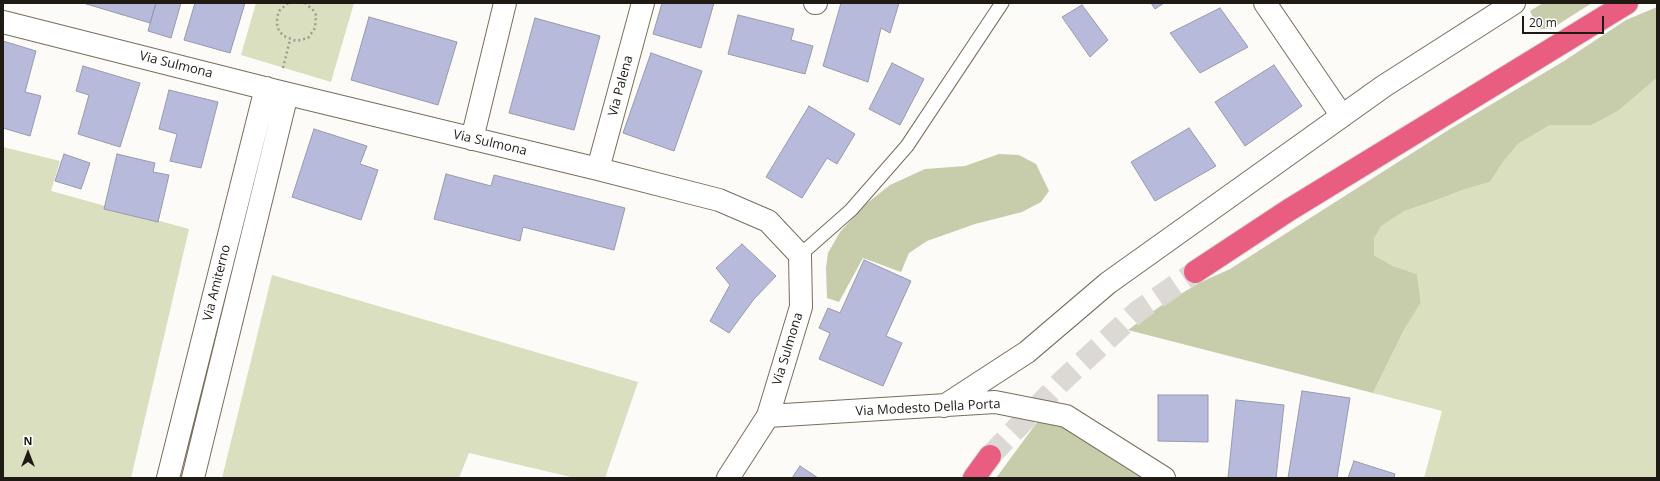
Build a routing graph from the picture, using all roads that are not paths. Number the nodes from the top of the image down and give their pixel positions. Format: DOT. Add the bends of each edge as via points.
graph roads {
  1 [pos="643,3"];
  2 [pos="1002,3"];
  3 [pos="1265,3"];
  4 [pos="1514,3"];
  5 [pos="1627,3"];
  6 [pos="499,4"];
  7 [pos="3,22"];
  8 [pos="266,88"];
  9 [pos="287,94"];
  10 [pos="1342,116"];
  11 [pos="472,139"];
  12 [pos="598,169"];
  13 [pos="800,255"];
  14 [pos="1195,272"];
  15 [pos="944,406"];
  16 [pos="768,416"];
  17 [pos="990,456"];
  18 [pos="168,478"];
  19 [pos="192,478"];
  20 [pos="728,478"];
  21 [pos="974,478"];
  22 [pos="1164,478"];
  1 -- 12 [label="street, Via Palena"];
  2 -- 13 [label="lane" via="907,146 851,210"];
  3 -- 10 [label="street"];
  4 -- 10 [label="street" via="1384,86"];
  5 -- 14 [label="highway" via="1289,210"];
  6 -- 11 [label="street"];
  7 -- 8 [label="street, Via Sulmona"];
  8 -- 9 [label="street, Via Sulmona"];
  8 -- 18 [label="street, Via Amiterno"];
  9 -- 11 [label="street, Via Sulmona"];
  9 -- 19 [label="street, Via Amiterno"];
  10 -- 15 [label="street" via="1108,282 1027,352"];
  11 -- 12 [label="street, Via Sulmona"];
  12 -- 13 [label="street, Via Sulmona" via="720,200 768,221"];
  13 -- 16 [label="street, Via Sulmona" via="801,307"];
  15 -- 16 [label="street, Via Modesto Della Porta"];
  15 -- 22 [label="street, Via Modesto Della Porta" via="995,402 1066,416"];
  16 -- 20 [label="street, Via Sulmona"];
  17 -- 21 [label="highway"];
}
